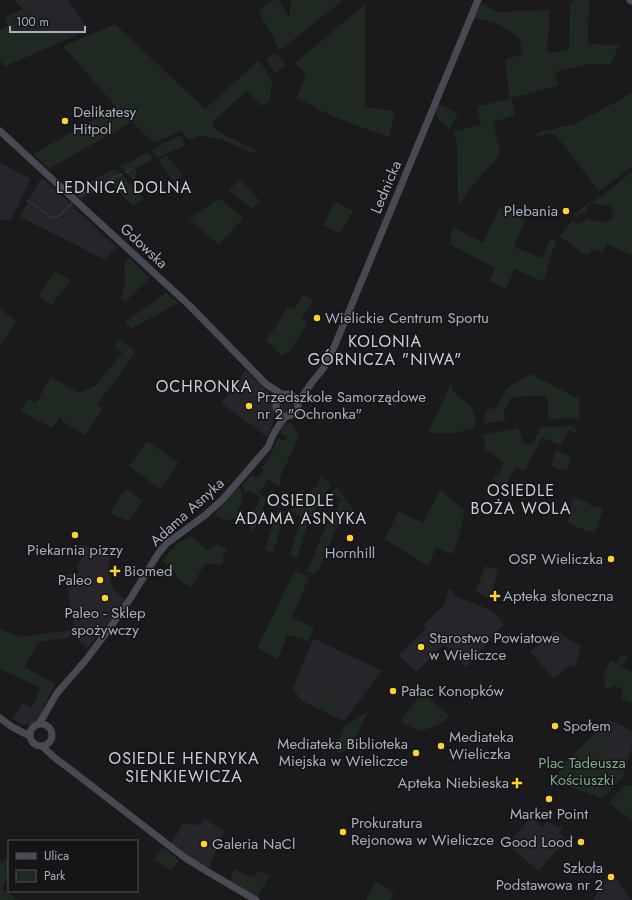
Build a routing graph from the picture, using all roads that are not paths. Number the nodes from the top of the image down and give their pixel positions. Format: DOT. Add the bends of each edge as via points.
graph roads {
  1 [pos="478,0"];
  2 [pos="0,131"];
  3 [pos="312,381"];
  4 [pos="266,384"];
  5 [pos="283,395"];
  6 [pos="292,395"];
  7 [pos="277,401"];
  8 [pos="298,402"];
  9 [pos="279,413"];
  10 [pos="286,416"];
  11 [pos="272,438"];
  12 [pos="63,687"];
  13 [pos="0,716"];
  14 [pos="39,724"];
  15 [pos="47,726"];
  16 [pos="31,733"];
  17 [pos="50,741"];
  18 [pos="42,746"];
  19 [pos="71,770"];
  20 [pos="256,900"];
  1 -- 3 [label="main road, Lednicka" via="335,345 323,369"];
  2 -- 4 [label="main road, Gdowska" via="190,306"];
  3 -- 6 [label="main road, Lednicka"];
  3 -- 8 [label="main road, Lednicka"];
  4 -- 5 [label="main road, Gdowska"];
  4 -- 7 [label="main road, Gdowska"];
  5 -- 6 [label="main road"];
  5 -- 7 [label="main road"];
  6 -- 8 [label="main road"];
  7 -- 9 [label="main road"];
  8 -- 10 [label="main road" via="297,411 292,416"];
  9 -- 10 [label="main road"];
  9 -- 11 [label="main road, Adama Asnyka"];
  10 -- 11 [label="main road, Adama Asnyka"];
  11 -- 12 [label="main road, Adama Asnyka" via="260,458 218,504 162,549 126,606"];
  12 -- 14 [label="main road, Adama Asnyka"];
  12 -- 15 [label="main road, Adama Asnyka" via="52,708"];
  13 -- 16 [label="main road" via="12,727"];
  14 -- 15 [label="main road"];
  14 -- 16 [label="main road"];
  15 -- 17 [label="main road" via="52,733"];
  16 -- 18 [label="main road" via="31,740 35,745"];
  17 -- 18 [label="main road"];
  17 -- 19 [label="main road" via="52,749"];
  18 -- 19 [label="main road"];
  19 -- 20 [label="main road" via="184,857"];
}
